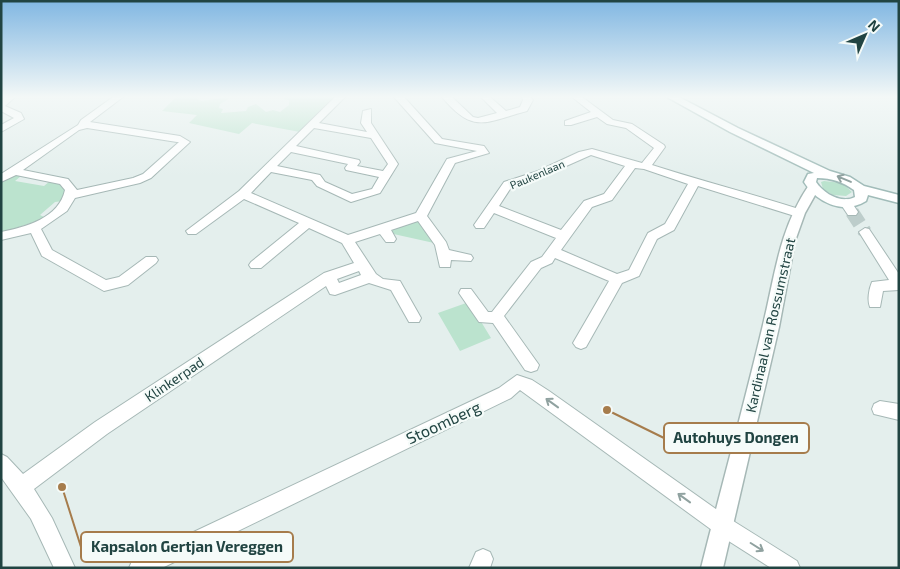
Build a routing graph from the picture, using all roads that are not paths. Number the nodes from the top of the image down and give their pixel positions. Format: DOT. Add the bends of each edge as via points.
graph roads {
  1 [pos="83,124"];
  2 [pos="366,124"];
  3 [pos="423,124"];
  4 [pos="617,124"];
  5 [pos="720,124"];
  6 [pos="722,124"];
  7 [pos="311,125"];
  8 [pos="81,127"];
  9 [pos="734,130"];
  10 [pos="375,136"];
  11 [pos="439,141"];
  12 [pos="606,145"];
  13 [pos="289,148"];
  14 [pos="592,152"];
  15 [pos="784,155"];
  16 [pos="451,161"];
  17 [pos="632,165"];
  18 [pos="646,166"];
  19 [pos="270,168"];
  20 [pos="14,171"];
  21 [pos="826,174"];
  22 [pos="386,175"];
  23 [pos="1,179"];
  24 [pos="694,182"];
  25 [pos="813,183"];
  26 [pos="243,194"];
  27 [pos="861,194"];
  28 [pos="71,195"];
  29 [pos="826,198"];
  30 [pos="897,199"];
  31 [pos="802,207"];
  32 [pos="492,208"];
  33 [pos="420,216"];
  34 [pos="307,223"];
  35 [pos="480,225"];
  36 [pos="34,227"];
  37 [pos="383,228"];
  38 [pos="192,231"];
  39 [pos="865,232"];
  40 [pos="1,236"];
  41 [pos="563,236"];
  42 [pos="390,239"];
  43 [pos="347,240"];
  44 [pos="553,252"];
  45 [pos="466,258"];
  46 [pos="151,260"];
  47 [pos="256,265"];
  48 [pos="365,272"];
  49 [pos="617,279"];
  50 [pos="898,285"];
  51 [pos="466,292"];
  52 [pos="875,303"];
  53 [pos="499,312"];
  54 [pos="414,318"];
  55 [pos="580,343"];
  56 [pos="532,365"];
  57 [pos="880,409"];
  58 [pos="899,412"];
  59 [pos="1,463"];
  60 [pos="23,486"];
  61 [pos="723,526"];
  62 [pos="65,568"];
  63 [pos="139,568"];
  64 [pos="712,568"];
  65 [pos="790,568"];
  1 -- 8 [label="street"];
  2 -- 10 [label="street"];
  3 -- 11 [label="street"];
  4 -- 18 [label="street" via="629,126 660,147"];
  5 -- 9 [label="main road"];
  6 -- 9 [label="main road"];
  7 -- 10 [label="street"];
  7 -- 13 [label="street"];
  8 -- 20 [label="street"];
  8 -- 28 [label="street" via="87,125 185,142 147,176"];
  9 -- 15 [label="main road"];
  10 -- 22 [label="street" via="393,164"];
  11 -- 16 [label="street"];
  11 -- 16 [label="street" via="480,148 484,153"];
  12 -- 14 [label="street, Paukenlaan"];
  13 -- 19 [label="street"];
  13 -- 22 [label="street" via="355,162 350,168"];
  14 -- 17 [label="street"];
  14 -- 32 [label="street, Paukenlaan" via="508,184"];
  15 -- 21 [label="main road"];
  15 -- 25 [label="main road"];
  16 -- 33 [label="street"];
  17 -- 18 [label="street"];
  17 -- 41 [label="street" via="608,197 588,204"];
  18 -- 24 [label="street"];
  19 -- 22 [label="street" via="316,177 321,184 351,198 376,191"];
  19 -- 26 [label="street"];
  20 -- 23 [label="street"];
  20 -- 28 [label="street" via="64,181"];
  21 -- 25 [label="main road"];
  27 -- 21 [label="main road, one-way" via="845,179"];
  24 -- 31 [label="street"];
  24 -- 49 [label="street" via="670,227 652,236 634,273"];
  25 -- 29 [label="main road"];
  25 -- 31 [label="main road, Kardinaal van Rossumstraat"];
  26 -- 34 [label="street"];
  26 -- 38 [label="street"];
  27 -- 29 [label="main road" via="849,208"];
  27 -- 30 [label="main road"];
  28 -- 36 [label="street" via="61,210"];
  29 -- 31 [label="main road"];
  31 -- 61 [label="main road, Kardinaal van Rossumstraat" via="788,241 771,328"];
  32 -- 35 [label="street, Paukenlaan"];
  32 -- 41 [label="street"];
  33 -- 37 [label="street"];
  33 -- 45 [label="street" via="441,245 444,259"];
  34 -- 43 [label="street"];
  34 -- 47 [label="street"];
  36 -- 40 [label="street"];
  36 -- 46 [label="street" via="47,253 104,286 123,281"];
  37 -- 42 [label="street"];
  37 -- 43 [label="street"];
  39 -- 50 [label="street"];
  41 -- 44 [label="street"];
  43 -- 48 [label="street"];
  44 -- 49 [label="street"];
  44 -- 53 [label="street" via="547,260 536,265"];
  48 -- 54 [label="street" via="382,285 395,285"];
  48 -- 60 [label="street, Klinkerpad" via="328,276 101,428"];
  49 -- 55 [label="street"];
  50 -- 52 [label="street" via="877,286"];
  51 -- 56 [label="street" via="484,318 497,317"];
  57 -- 58 [label="street"];
  59 -- 60 [label="street"];
  60 -- 62 [label="street" via="47,526"];
  61 -- 63 [label="street, Stoomberg, one-way" via="542,396 517,382 505,393"];
  61 -- 64 [label="main road, Kardinaal van Rossumstraat"];
  61 -- 65 [label="street, Stoomberg, one-way"];
}
